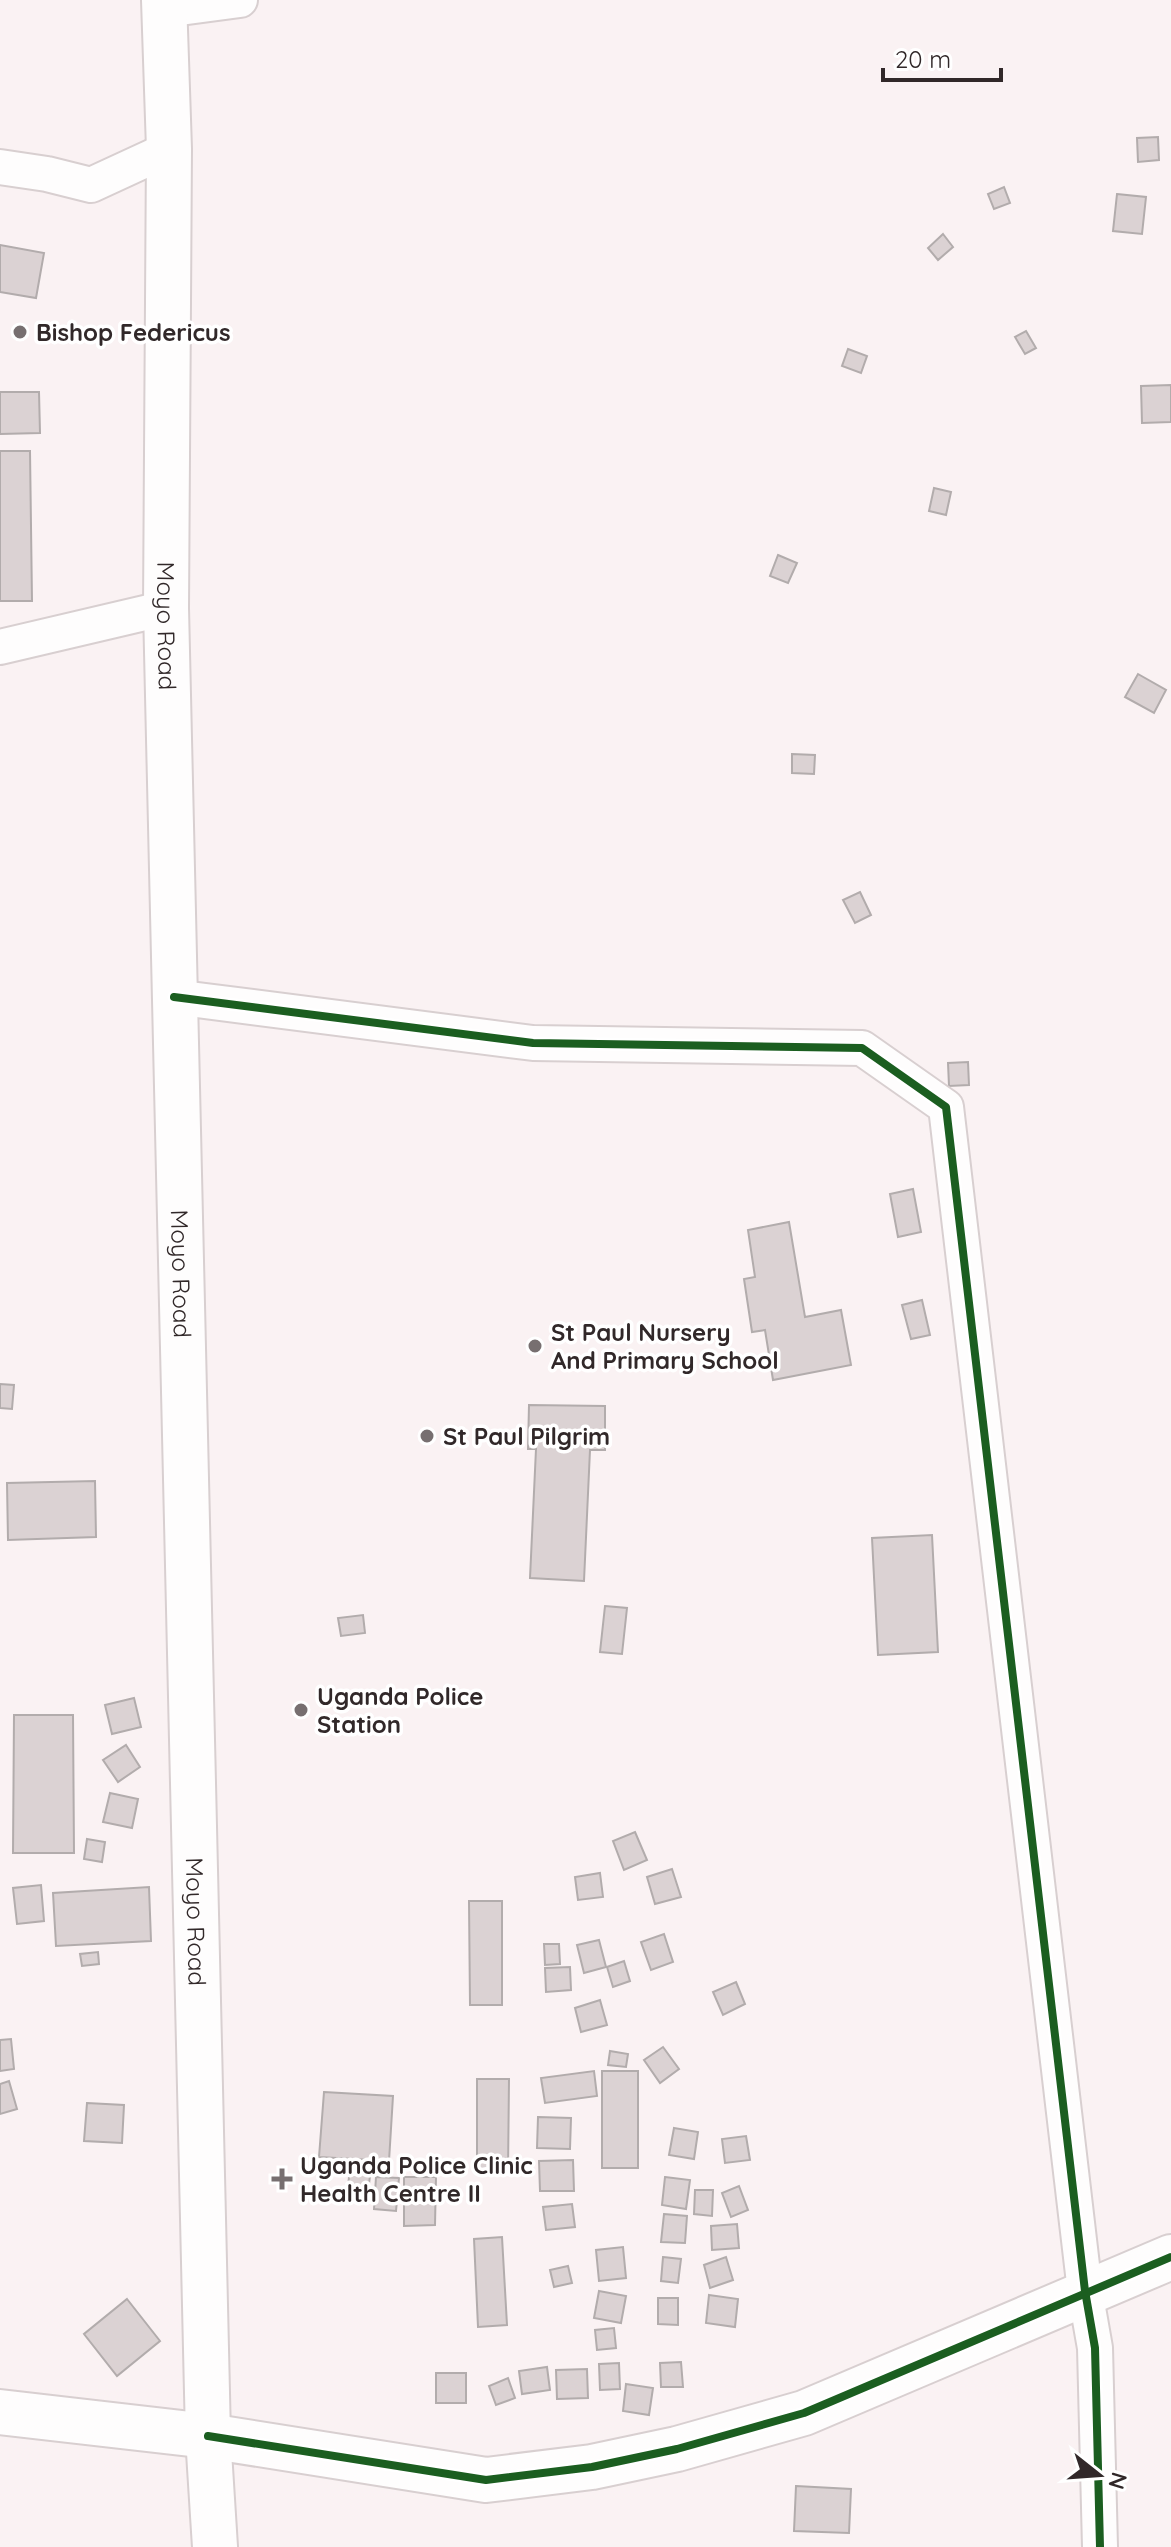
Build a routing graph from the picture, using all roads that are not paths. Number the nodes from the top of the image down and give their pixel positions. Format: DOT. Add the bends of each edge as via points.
graph roads {
  1 [pos="240,0"];
  2 [pos="164,5"];
  3 [pos="169,149"];
  4 [pos="0,167"];
  5 [pos="166,608"];
  6 [pos="0,647"];
  7 [pos="174,997"];
  8 [pos="1171,2257"];
  9 [pos="1085,2291"];
  10 [pos="0,2412"];
  11 [pos="208,2436"];
  12 [pos="215,2547"];
  13 [pos="1100,2547"];
  1 -- 2 [label="street"];
  2 -- 3 [label="main road, Moyo Road"];
  3 -- 4 [label="street" via="91,185"];
  3 -- 5 [label="main road, Moyo Road"];
  5 -- 6 [label="street"];
  5 -- 7 [label="main road, Moyo Road"];
  7 -- 9 [label="street" via="533,1043 862,1048 946,1107"];
  7 -- 11 [label="main road, Moyo Road"];
  8 -- 9 [label="main road"];
  9 -- 11 [label="main road" via="804,2413 592,2467 486,2480"];
  9 -- 13 [label="street" via="1095,2348"];
  10 -- 11 [label="main road"];
  11 -- 12 [label="main road, Moyo Road"];
}
